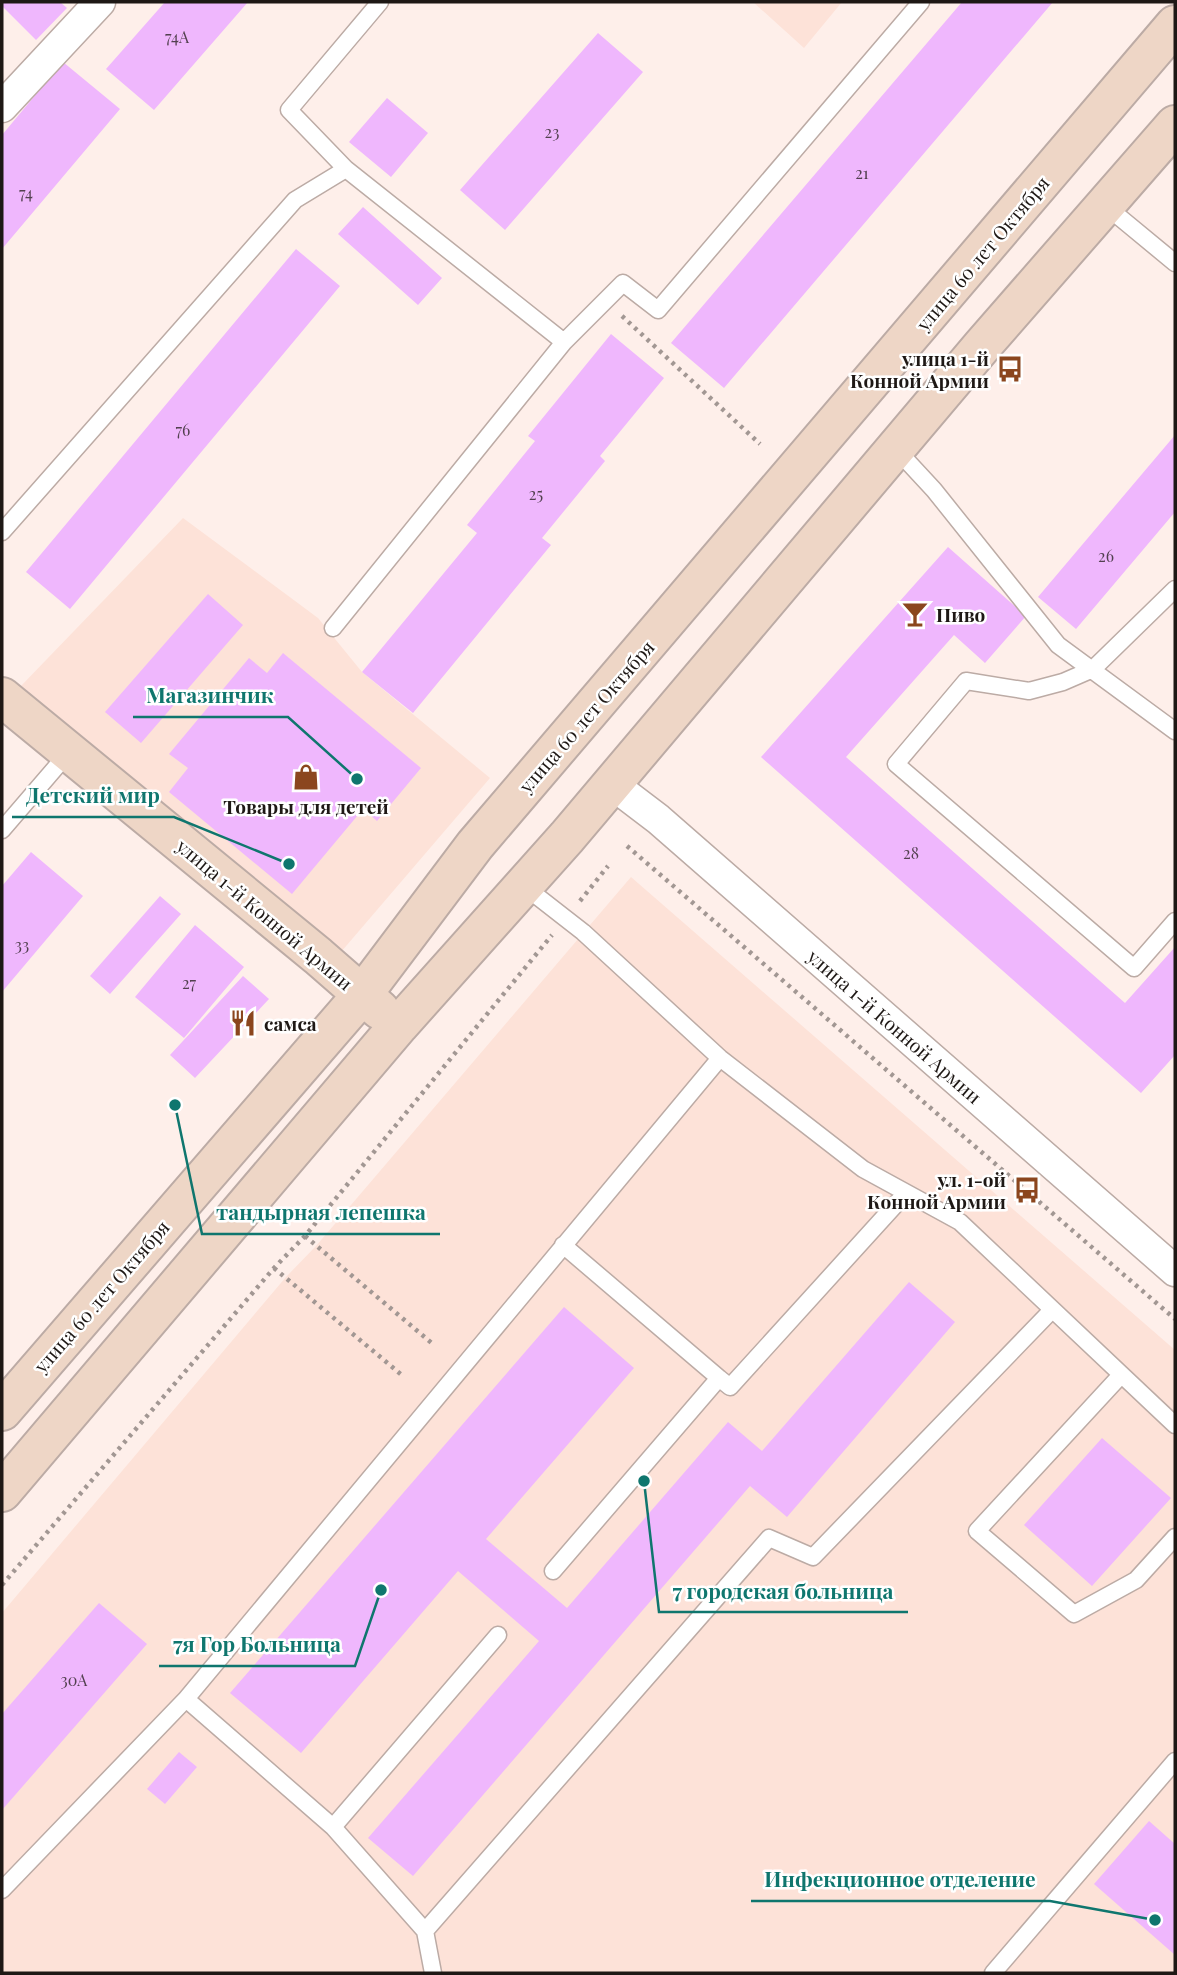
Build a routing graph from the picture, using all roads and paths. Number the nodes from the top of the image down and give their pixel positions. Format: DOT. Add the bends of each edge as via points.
graph roads {
  1 [pos="100,2"];
  2 [pos="380,2"];
  3 [pos="921,2"];
  4 [pos="1175,25"];
  5 [pos="2,107"];
  6 [pos="1175,125"];
  7 [pos="346,169"];
  8 [pos="1107,206"];
  9 [pos="1175,263"];
  10 [pos="606,300"];
  11 [pos="937,305"];
  12 [pos="564,342"];
  13 [pos="982,346"];
  14 [pos="760,444"];
  15 [pos="895,449"];
  16 [pos="2,532"];
  17 [pos="1175,589"];
  18 [pos="333,628"];
  19 [pos="1093,669"];
  20 [pos="2,696"];
  21 [pos="1175,732"];
  22 [pos="69,751"];
  23 [pos="612,784"];
  24 [pos="2,830"];
  25 [pos="627,846"];
  26 [pos="608,866"];
  27 [pos="522,884"];
  28 [pos="566,918"];
  29 [pos="1175,921"];
  30 [pos="362,995"];
  31 [pos="400,1025"];
  32 [pos="720,1058"];
  33 [pos="906,1193"];
  34 [pos="305,1236"];
  35 [pos="563,1245"];
  36 [pos="274,1268"];
  37 [pos="1175,1271"];
  38 [pos="1052,1310"];
  39 [pos="1175,1319"];
  40 [pos="433,1345"];
  41 [pos="1121,1375"];
  42 [pos="403,1376"];
  43 [pos="719,1378"];
  44 [pos="2,1411"];
  45 [pos="1175,1425"];
  46 [pos="2,1492"];
  47 [pos="1175,1537"];
  48 [pos="553,1571"];
  49 [pos="2,1585"];
  50 [pos="498,1635"];
  51 [pos="186,1699"];
  52 [pos="1175,1761"];
  53 [pos="333,1827"];
  54 [pos="2,1890"];
  55 [pos="425,1931"];
  56 [pos="433,1973"];
  57 [pos="993,1973"];
  1 -- 5 [label="street"];
  2 -- 7 [label="lane" via="289,110"];
  3 -- 10 [label="lane" via="658,310 623,283"];
  4 -- 11 [label="main road, улица 60 лет Октября"];
  6 -- 8 [label="main road"];
  7 -- 12 [label="lane"];
  7 -- 16 [label="lane" via="295,200"];
  8 -- 9 [label="lane"];
  8 -- 13 [label="main road"];
  10 -- 12 [label="lane"];
  10 -- 14 [label="path"];
  11 -- 13 [label="main road"];
  11 -- 30 [label="main road, улица 60 лет Октября" via="475,845"];
  12 -- 18 [label="lane"];
  13 -- 15 [label="main road"];
  15 -- 19 [label="lane" via="934,490 1058,645"];
  15 -- 23 [label="main road"];
  17 -- 19 [label="lane"];
  19 -- 21 [label="lane"];
  19 -- 29 [label="lane" via="1029,691 966,681 896,764 1134,968"];
  20 -- 22 [label="main road, улица 1-й Конной Армии"];
  22 -- 24 [label="lane"];
  22 -- 30 [label="main road, улица 1-й Конной Армии"];
  23 -- 27 [label="main road"];
  23 -- 37 [label="street, улица 1-й Конной Армии"];
  25 -- 39 [label="path"];
  26 -- 28 [label="path"];
  27 -- 28 [label="lane"];
  27 -- 31 [label="main road"];
  28 -- 32 [label="lane"];
  28 -- 34 [label="path"];
  30 -- 31 [label="main road, улица 1-й Конной Армии"];
  30 -- 44 [label="main road, улица 60 лет Октября"];
  31 -- 46 [label="main road"];
  32 -- 33 [label="lane" via="863,1169"];
  32 -- 35 [label="lane"];
  33 -- 38 [label="lane" via="960,1222"];
  33 -- 43 [label="lane" via="730,1387"];
  34 -- 36 [label="path"];
  34 -- 40 [label="path"];
  35 -- 43 [label="lane"];
  35 -- 51 [label="lane"];
  36 -- 42 [label="path"];
  36 -- 49 [label="path"];
  38 -- 41 [label="lane"];
  38 -- 55 [label="lane" via="813,1557 769,1538"];
  41 -- 45 [label="lane"];
  41 -- 47 [label="lane" via="978,1531 1074,1615 1136,1580"];
  43 -- 48 [label="lane"];
  50 -- 53 [label="lane"];
  51 -- 53 [label="lane"];
  51 -- 54 [label="lane"];
  52 -- 57 [label="lane"];
  53 -- 55 [label="lane"];
  55 -- 56 [label="lane"];
}
